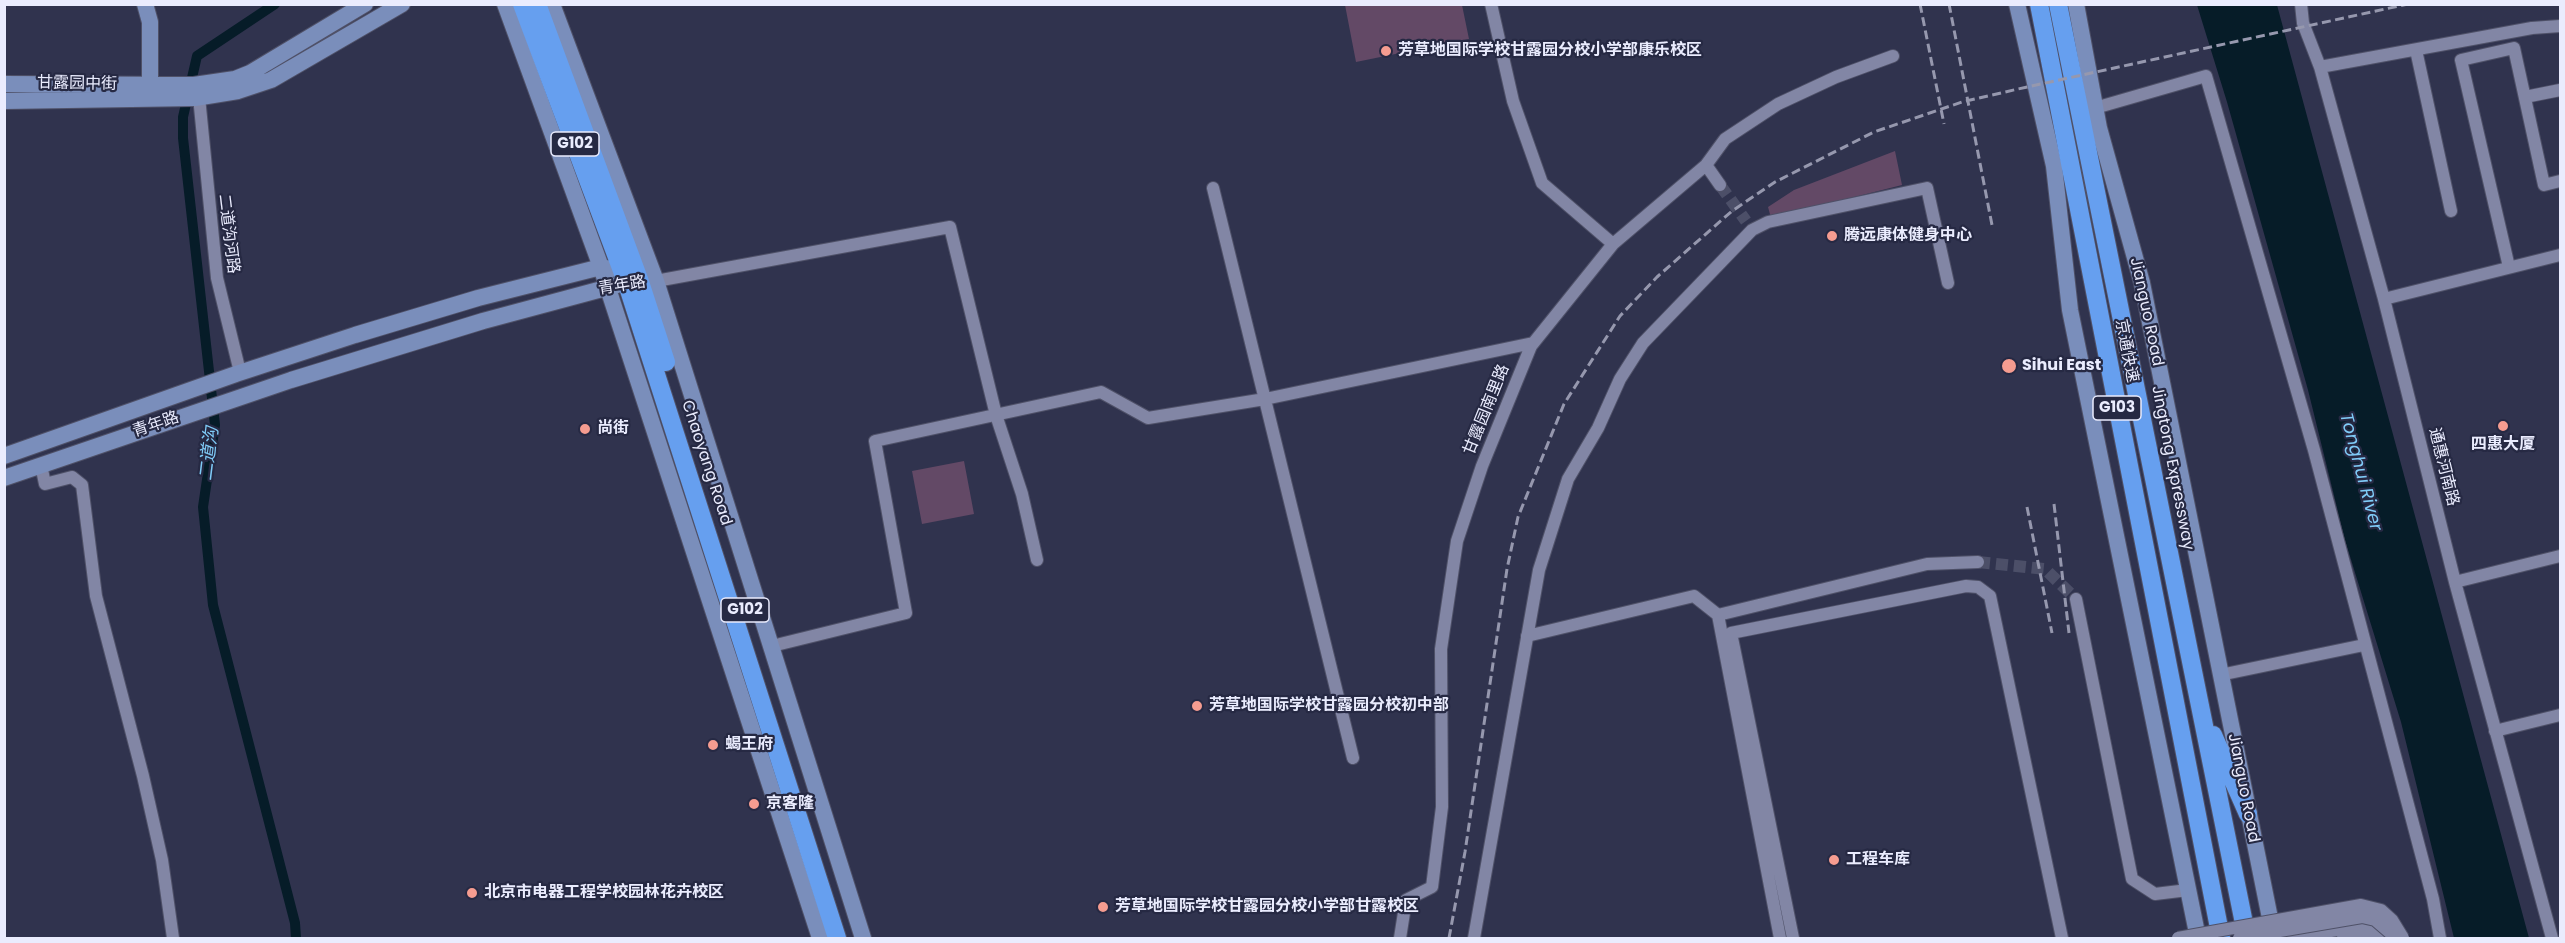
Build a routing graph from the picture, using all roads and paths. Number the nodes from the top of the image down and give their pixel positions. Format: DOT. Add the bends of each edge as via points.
graph roads {
  1 [pos="145,4"];
  2 [pos="365,4"];
  3 [pos="402,4"];
  4 [pos="505,4"];
  5 [pos="522,4"];
  6 [pos="537,4"];
  7 [pos="552,4"];
  8 [pos="1491,4"];
  9 [pos="2017,4"];
  10 [pos="2039,4"];
  11 [pos="2058,4"];
  12 [pos="2076,4"];
  13 [pos="2301,4"];
  14 [pos="2560,26"];
  15 [pos="2415,50"];
  16 [pos="1893,56"];
  17 [pos="2320,67"];
  18 [pos="4,84"];
  19 [pos="2560,90"];
  20 [pos="150,92"];
  21 [pos="196,94"];
  22 [pos="2524,97"];
  23 [pos="4,101"];
  24 [pos="2095,108"];
  25 [pos="1706,165"];
  26 [pos="2560,182"];
  27 [pos="1720,185"];
  28 [pos="1213,188"];
  29 [pos="2451,212"];
  30 [pos="1613,244"];
  31 [pos="2560,255"];
  32 [pos="601,267"];
  33 [pos="2509,267"];
  34 [pos="637,278"];
  35 [pos="1948,283"];
  36 [pos="608,286"];
  37 [pos="2384,299"];
  38 [pos="1533,343"];
  39 [pos="238,373"];
  40 [pos="1265,399"];
  41 [pos="996,415"];
  42 [pos="4,456"];
  43 [pos="41,465"];
  44 [pos="4,478"];
  45 [pos="2560,556"];
  46 [pos="1037,560"];
  47 [pos="1978,562"];
  48 [pos="2455,582"];
  49 [pos="2076,598"];
  50 [pos="1718,615"];
  51 [pos="1527,636"];
  52 [pos="2364,645"];
  53 [pos="772,646"];
  54 [pos="2220,675"];
  55 [pos="2199,703"];
  56 [pos="2560,715"];
  57 [pos="2495,731"];
  58 [pos="1353,758"];
  59 [pos="2196,811"];
  60 [pos="2248,814"];
  61 [pos="2188,890"];
  62 [pos="173,939"];
  63 [pos="820,939"];
  64 [pos="837,939"];
  65 [pos="850,939"];
  66 [pos="863,939"];
  67 [pos="1400,939"];
  68 [pos="1474,939"];
  69 [pos="1780,939"];
  70 [pos="1793,939"];
  71 [pos="2061,939"];
  72 [pos="2178,939"];
  73 [pos="2198,939"];
  74 [pos="2211,939"];
  75 [pos="2222,939"];
  76 [pos="2239,939"];
  77 [pos="2247,939"];
  78 [pos="2274,939"];
  79 [pos="2284,939"];
  80 [pos="2343,939"];
  81 [pos="2370,939"];
  82 [pos="2379,939"];
  83 [pos="2396,939"];
  84 [pos="2403,939"];
  85 [pos="2440,939"];
  86 [pos="2552,939"];
  1 -- 20 [label="main road" via="150,22"];
  2 -- 21 [label="main road" via="250,73"];
  3 -- 21 [label="main road" via="271,80 238,91"];
  4 -- 32 [label="main road"];
  5 -- 34 [label="highway, Chaoyang Road / G102"];
  6 -- 34 [label="highway, Chaoyang Road / G102"];
  7 -- 34 [label="main road, Chaoyang Road"];
  8 -- 30 [label="street" via="1513,101 1542,183"];
  9 -- 61 [label="main road" via="2054,166 2070,310"];
  10 -- 59 [label="highway, 京通快速 / G103"];
  11 -- 55 [label="highway, Jingtong Expressway / G103"];
  12 -- 24 [label="main road, Jianguo Road"];
  13 -- 17 [label="street, 通惠河南路" via="2303,23"];
  14 -- 15 [label="street"];
  15 -- 17 [label="street"];
  15 -- 29 [label="street"];
  16 -- 25 [label="street, 甘露园南里路" via="1778,104 1725,139"];
  17 -- 37 [label="street, 通惠河南路"];
  18 -- 20 [label="main road, 甘露园中街"];
  19 -- 22 [label="street"];
  20 -- 21 [label="main road"];
  20 -- 23 [label="main road, 甘露园中街"];
  21 -- 39 [label="street, 二道沟河路" via="217,278"];
  22 -- 26 [label="street" via="2544,185"];
  22 -- 33 [label="street" via="2514,48 2461,60"];
  24 -- 52 [label="street" via="2206,76 2314,450"];
  24 -- 54 [label="main road, Jianguo Road" via="2142,284"];
  25 -- 27 [label="street"];
  25 -- 30 [label="street, 甘露园南里路"];
  28 -- 40 [label="street"];
  30 -- 38 [label="street, 甘露园南里路"];
  31 -- 33 [label="street"];
  32 -- 34 [label="main road, 青年路"];
  32 -- 36 [label="main road"];
  32 -- 39 [label="main road, 青年路" via="478,298"];
  33 -- 37 [label="street"];
  34 -- 36 [label="main road, 青年路"];
  34 -- 41 [label="street" via="950,226"];
  34 -- 53 [label="main road, Chaoyang Road"];
  34 -- 64 [label="highway, Chaoyang Road / G102"];
  34 -- 65 [label="highway, Chaoyang Road / G102"];
  35 -- 51 [label="street" via="1927,188 1749,226 1650,335 1620,379 1598,428 1568,479 1539,570"];
  36 -- 43 [label="main road, 青年路" via="483,321"];
  36 -- 63 [label="main road"];
  37 -- 48 [label="street, 通惠河南路"];
  38 -- 40 [label="street"];
  38 -- 67 [label="street, 甘露园南里路" via="1482,466 1457,541 1441,649 1442,807 1432,888 1406,900"];
  39 -- 42 [label="main road, 青年路"];
  40 -- 41 [label="street" via="1148,418 1101,392"];
  40 -- 58 [label="street"];
  41 -- 46 [label="street" via="1022,494"];
  41 -- 53 [label="street" via="875,441 906,613"];
  43 -- 44 [label="main road, 青年路"];
  43 -- 62 [label="street" via="45,484 72,477 82,485 96,596 162,860"];
  45 -- 48 [label="street"];
  47 -- 50 [label="street" via="1927,564"];
  48 -- 57 [label="street, 通惠河南路"];
  49 -- 61 [label="street" via="2132,879 2155,894"];
  50 -- 51 [label="street" via="1694,596"];
  50 -- 69 [label="street"];
  51 -- 68 [label="street"];
  52 -- 54 [label="street"];
  52 -- 85 [label="street" via="2433,899"];
  53 -- 66 [label="main road, Chaoyang Road"];
  54 -- 60 [label="main road, Jianguo Road"];
  55 -- 60 [label="highway"];
  55 -- 77 [label="highway, Jingtong Expressway / G103"];
  56 -- 57 [label="street"];
  57 -- 86 [label="street, 通惠河南路"];
  59 -- 74 [label="highway"];
  59 -- 75 [label="highway, G103"];
  60 -- 78 [label="main road, Jianguo Road"];
  61 -- 73 [label="main road"];
  70 -- 71 [label="street" via="1731,633 1966,586 1978,587 1990,596"];
  72 -- 84 [label="street, bridge" via="2361,905 2381,910"];
  76 -- 83 [label="street, bridge" via="2362,916 2375,920"];
  79 -- 82 [label="street" via="2358,927"];
  80 -- 81 [label="street"];
}
